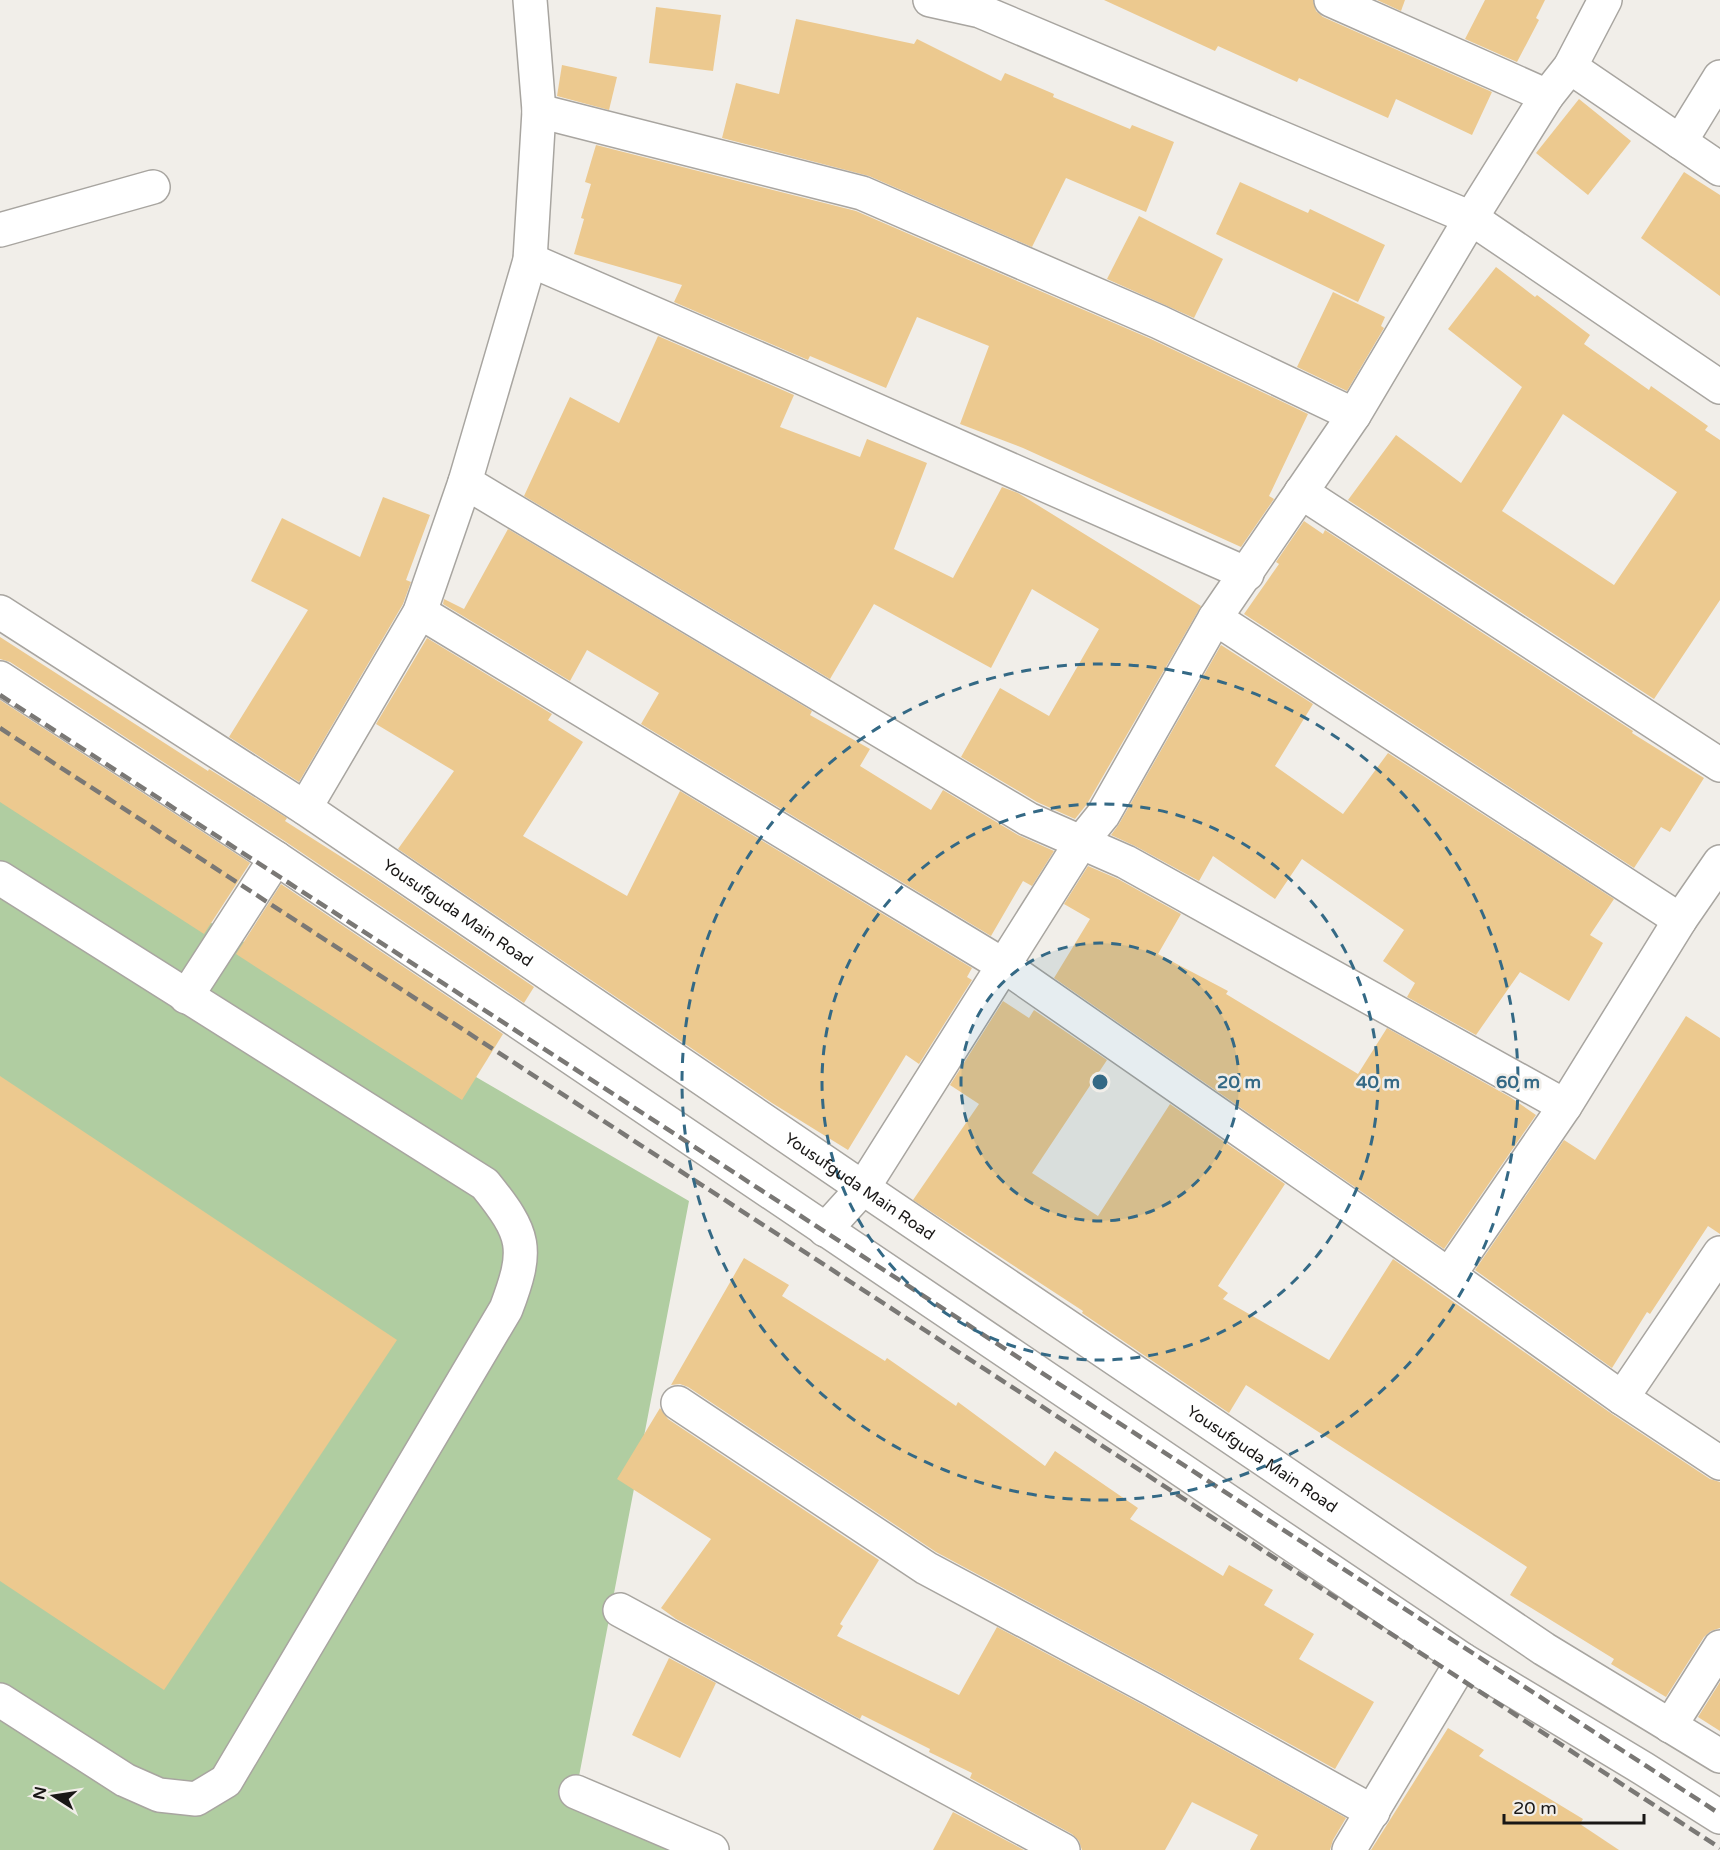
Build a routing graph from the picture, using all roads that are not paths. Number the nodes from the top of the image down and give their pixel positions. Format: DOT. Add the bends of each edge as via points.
graph roads {
  1 [pos="530,0"];
  2 [pos="930,0"];
  3 [pos="1331,0"];
  4 [pos="1605,0"];
  5 [pos="982,6"];
  6 [pos="1570,67"];
  7 [pos="1720,77"];
  8 [pos="1548,96"];
  9 [pos="539,111"];
  10 [pos="1680,142"];
  11 [pos="1720,169"];
  12 [pos="153,187"];
  13 [pos="1471,218"];
  14 [pos="0,230"];
  15 [pos="530,260"];
  16 [pos="1720,387"];
  17 [pos="1354,415"];
  18 [pos="465,482"];
  19 [pos="1301,492"];
  20 [pos="1247,574"];
  21 [pos="0,612"];
  22 [pos="420,612"];
  23 [pos="1215,618"];
  24 [pos="0,678"];
  25 [pos="1720,765"];
  26 [pos="305,808"];
  27 [pos="1082,841"];
  28 [pos="276,858"];
  29 [pos="1720,862"];
  30 [pos="0,878"];
  31 [pos="1680,920"];
  32 [pos="1003,965"];
  33 [pos="186,997"];
  34 [pos="1564,1106"];
  35 [pos="862,1188"];
  36 [pos="825,1230"];
  37 [pos="1720,1253"];
  38 [pos="1449,1275"];
  39 [pos="1622,1398"];
  40 [pos="678,1403"];
  41 [pos="1720,1462"];
  42 [pos="620,1610"];
  43 [pos="1720,1647"];
  44 [pos="1463,1660"];
  45 [pos="0,1700"];
  46 [pos="1671,1726"];
  47 [pos="1720,1756"];
  48 [pos="576,1792"];
  49 [pos="1373,1812"];
  50 [pos="1720,1817"];
  51 [pos="712,1850"];
  52 [pos="1063,1850"];
  53 [pos="1348,1850"];
  1 -- 9 [label="street"];
  2 -- 5 [label="street"];
  3 -- 8 [label="street"];
  4 -- 6 [label="street"];
  5 -- 13 [label="street"];
  6 -- 8 [label="street"];
  6 -- 10 [label="street"];
  7 -- 10 [label="street"];
  8 -- 13 [label="street"];
  9 -- 15 [label="street"];
  9 -- 17 [label="street" via="862,193 1159,321"];
  10 -- 11 [label="street"];
  12 -- 14 [label="street"];
  13 -- 16 [label="street"];
  13 -- 17 [label="street"];
  15 -- 18 [label="street"];
  15 -- 20 [label="street"];
  17 -- 19 [label="street"];
  18 -- 22 [label="street"];
  18 -- 27 [label="street" via="1028,819"];
  19 -- 20 [label="street"];
  19 -- 25 [label="street"];
  20 -- 23 [label="street"];
  21 -- 26 [label="street, Yousufguda Main Road"];
  22 -- 26 [label="street"];
  22 -- 32 [label="street"];
  23 -- 27 [label="street" via="1103,815"];
  23 -- 31 [label="street"];
  24 -- 28 [label="street"];
  26 -- 35 [label="street, Yousufguda Main Road"];
  27 -- 32 [label="street"];
  27 -- 34 [label="street"];
  28 -- 33 [label="street"];
  28 -- 36 [label="street"];
  29 -- 31 [label="street"];
  30 -- 33 [label="street"];
  31 -- 34 [label="street"];
  32 -- 35 [label="street"];
  32 -- 38 [label="street"];
  33 -- 45 [label="street" via="485,1184 508,1213 521,1242 519,1275 506,1309 225,1781 196,1799 159,1795 125,1780"];
  34 -- 38 [label="street"];
  35 -- 36 [label="street"];
  35 -- 46 [label="street, Yousufguda Main Road" via="1544,1649"];
  36 -- 44 [label="street"];
  37 -- 39 [label="street"];
  38 -- 39 [label="street"];
  39 -- 41 [label="street"];
  40 -- 49 [label="street" via="926,1569 1154,1689"];
  42 -- 52 [label="street"];
  43 -- 46 [label="street"];
  44 -- 49 [label="street"];
  44 -- 50 [label="street"];
  46 -- 47 [label="street, Yousufguda Main Road"];
  48 -- 51 [label="street"];
  49 -- 53 [label="street"];
}
